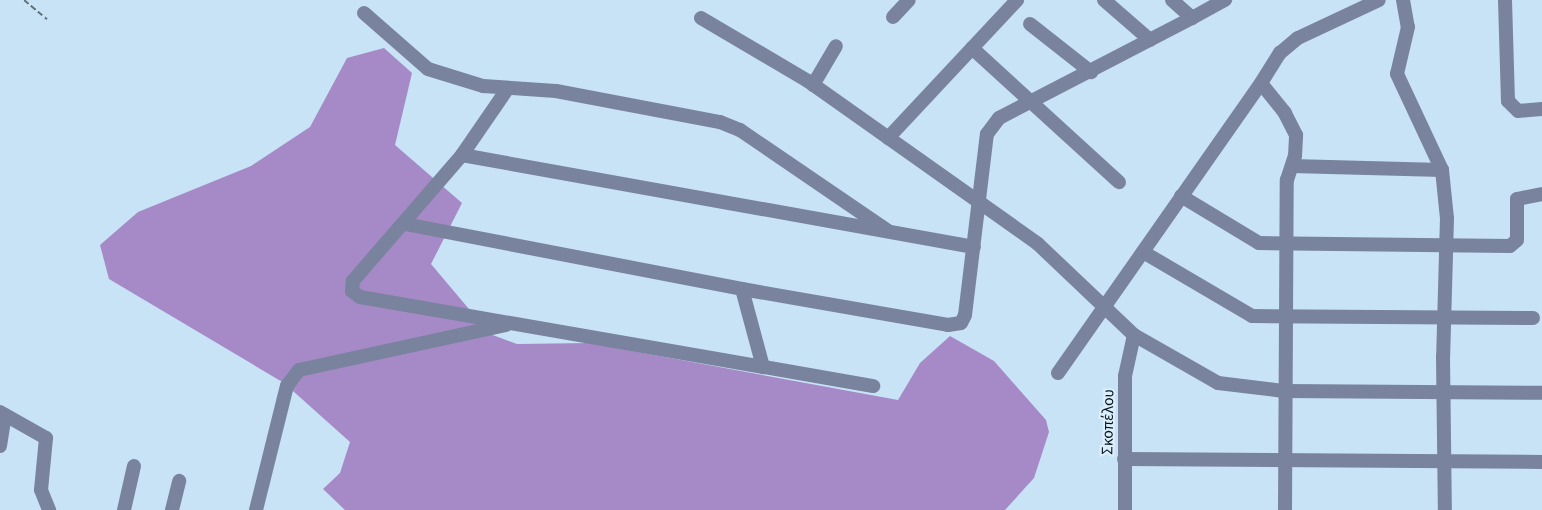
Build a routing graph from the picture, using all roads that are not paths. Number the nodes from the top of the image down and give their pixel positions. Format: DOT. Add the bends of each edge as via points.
graph roads {
  1 [pos="909,0"];
  2 [pos="1017,0"];
  3 [pos="1104,0"];
  4 [pos="1172,0"];
  5 [pos="1226,0"];
  6 [pos="1379,0"];
  7 [pos="1403,0"];
  8 [pos="1504,0"];
  9 [pos="364,14"];
  10 [pos="893,17"];
  11 [pos="701,18"];
  12 [pos="1192,18"];
  13 [pos="1030,24"];
  14 [pos="1150,40"];
  15 [pos="836,46"];
  16 [pos="972,48"];
  17 [pos="1091,72"];
  18 [pos="1261,83"];
  19 [pos="813,84"];
  20 [pos="508,88"];
  21 [pos="1030,104"];
  22 [pos="1542,109"];
  23 [pos="888,138"];
  24 [pos="462,155"];
  25 [pos="1292,166"];
  26 [pos="1442,170"];
  27 [pos="1119,182"];
  28 [pos="1542,194"];
  29 [pos="1181,196"];
  30 [pos="979,205"];
  31 [pos="405,224"];
  32 [pos="888,231"];
  33 [pos="1447,245"];
  34 [pos="1286,246"];
  35 [pos="974,247"];
  36 [pos="1143,252"];
  37 [pos="742,289"];
  38 [pos="1105,306"];
  39 [pos="1287,316"];
  40 [pos="1533,318"];
  41 [pos="1444,320"];
  42 [pos="514,323"];
  43 [pos="1134,335"];
  44 [pos="763,367"];
  45 [pos="1058,373"];
  46 [pos="873,386"];
  47 [pos="1284,391"];
  48 [pos="1443,391"];
  49 [pos="1542,393"];
  50 [pos="2,413"];
  51 [pos="0,446"];
  52 [pos="1284,457"];
  53 [pos="1124,459"];
  54 [pos="1444,461"];
  55 [pos="1542,462"];
  56 [pos="135,466"];
  57 [pos="179,481"];
  58 [pos="49,510"];
  59 [pos="124,510"];
  60 [pos="172,510"];
  61 [pos="256,510"];
  62 [pos="1125,510"];
  63 [pos="1285,510"];
  64 [pos="1445,510"];
  1 -- 10 [label="street"];
  2 -- 16 [label="street"];
  3 -- 14 [label="street"];
  4 -- 12 [label="street"];
  5 -- 12 [label="street"];
  6 -- 18 [label="street" via="1298,38 1280,53"];
  7 -- 26 [label="street" via="1408,27 1397,74"];
  8 -- 22 [label="street" via="1508,101 1518,111"];
  9 -- 20 [label="street" via="428,69 483,86"];
  11 -- 19 [label="street"];
  12 -- 14 [label="street"];
  13 -- 17 [label="street"];
  14 -- 17 [label="street"];
  15 -- 19 [label="street"];
  16 -- 21 [label="street"];
  16 -- 23 [label="street"];
  17 -- 21 [label="street"];
  18 -- 25 [label="street" via="1285,113 1296,135"];
  18 -- 29 [label="street"];
  19 -- 23 [label="street"];
  20 -- 24 [label="street"];
  20 -- 32 [label="street" via="556,91 720,122 740,130"];
  21 -- 27 [label="street"];
  21 -- 30 [label="street" via="999,118 987,134"];
  23 -- 30 [label="street"];
  24 -- 31 [label="street"];
  24 -- 32 [label="street"];
  25 -- 26 [label="street"];
  25 -- 34 [label="street" via="1287,180"];
  26 -- 33 [label="street"];
  28 -- 33 [label="street" via="1517,198 1515,244"];
  29 -- 34 [label="street" via="1259,243"];
  29 -- 36 [label="street"];
  30 -- 35 [label="street"];
  30 -- 38 [label="street" via="1038,244"];
  31 -- 37 [label="street"];
  31 -- 42 [label="street" via="353,281 352,291 360,297"];
  32 -- 35 [label="street"];
  33 -- 34 [label="street"];
  33 -- 41 [label="street"];
  34 -- 39 [label="street"];
  35 -- 37 [label="street" via="961,323 948,325"];
  36 -- 38 [label="street"];
  36 -- 39 [label="street" via="1252,316"];
  37 -- 44 [label="street"];
  38 -- 43 [label="street"];
  38 -- 45 [label="street"];
  39 -- 41 [label="street"];
  39 -- 47 [label="street"];
  40 -- 41 [label="street"];
  41 -- 48 [label="street"];
  42 -- 44 [label="street"];
  42 -- 61 [label="street" via="299,370 287,386"];
  43 -- 47 [label="street" via="1218,383"];
  43 -- 53 [label="street, Σκοπέλου" via="1125,366"];
  44 -- 46 [label="street"];
  47 -- 48 [label="street"];
  47 -- 52 [label="street"];
  48 -- 49 [label="street"];
  48 -- 54 [label="street"];
  50 -- 51 [label="street"];
  50 -- 58 [label="street" via="46,438 40,490"];
  52 -- 53 [label="street"];
  52 -- 54 [label="street"];
  52 -- 63 [label="street"];
  53 -- 62 [label="street, Σκοπέλου"];
  54 -- 55 [label="street"];
  54 -- 64 [label="street"];
  56 -- 59 [label="street"];
  57 -- 60 [label="street"];
}
